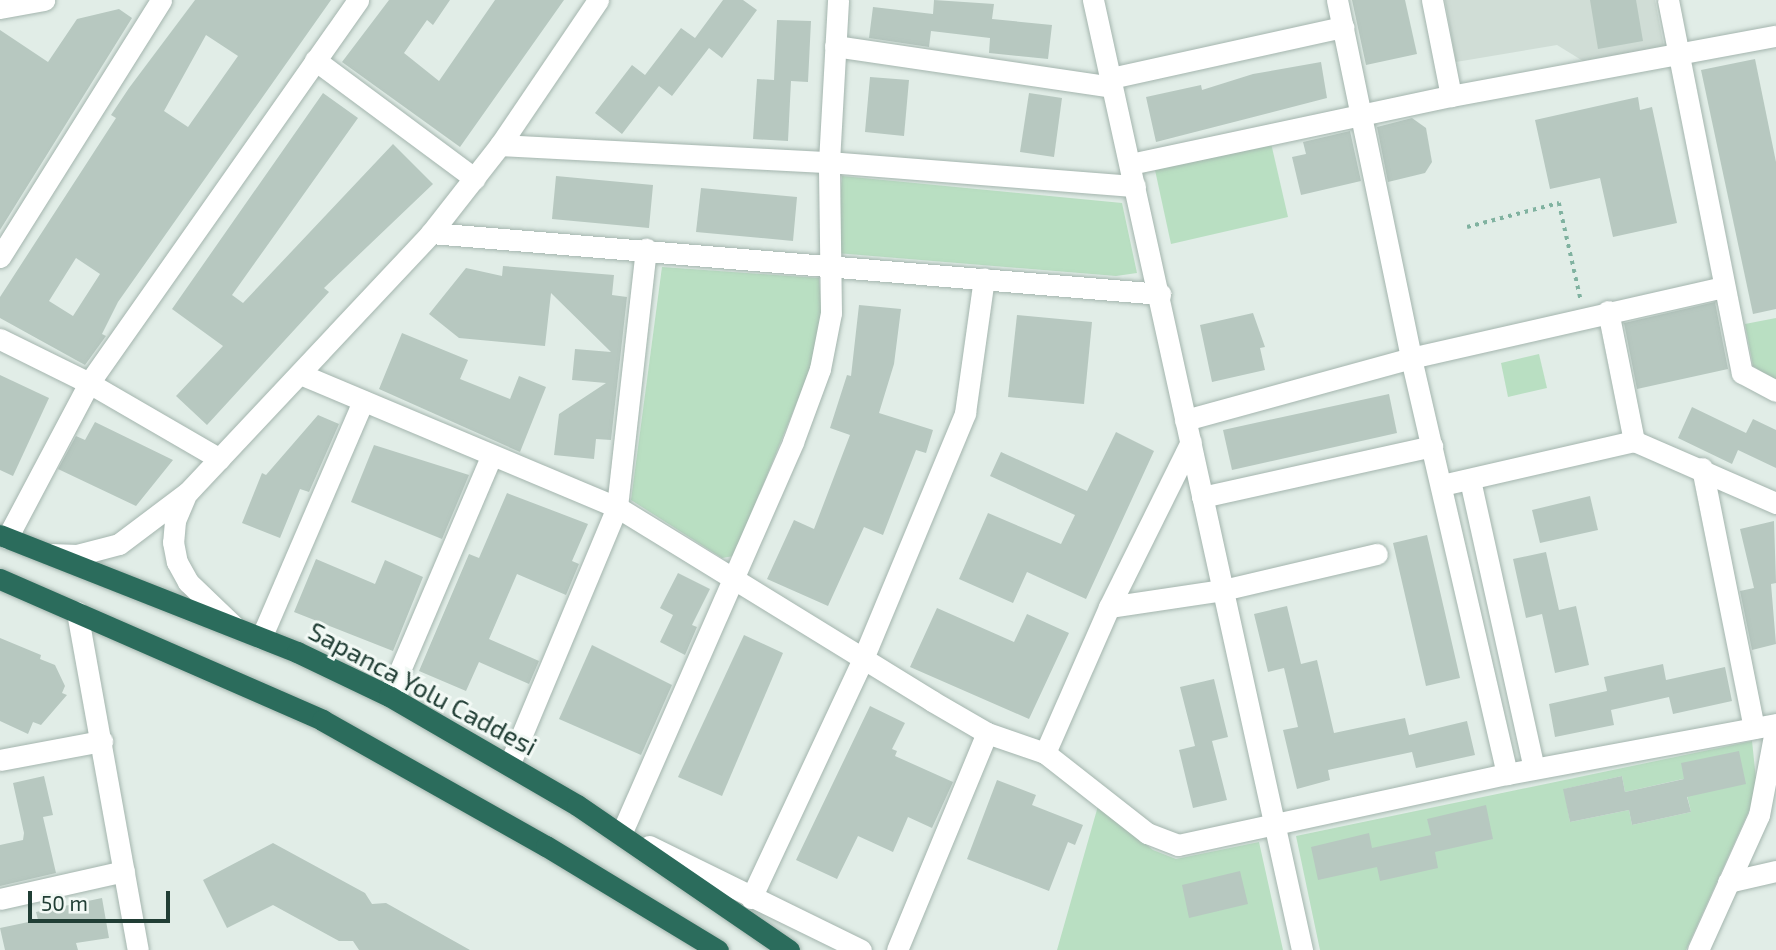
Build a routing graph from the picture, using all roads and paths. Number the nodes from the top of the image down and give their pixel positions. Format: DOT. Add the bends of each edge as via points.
graph roads {
  1 [pos="44,0"];
  2 [pos="161,0"];
  3 [pos="358,0"];
  4 [pos="598,0"];
  5 [pos="838,0"];
  6 [pos="1093,0"];
  7 [pos="1337,0"];
  8 [pos="1432,0"];
  9 [pos="1675,1"];
  10 [pos="0,8"];
  11 [pos="1343,27"];
  12 [pos="1776,36"];
  13 [pos="835,46"];
  14 [pos="1678,55"];
  15 [pos="315,60"];
  16 [pos="1111,83"];
  17 [pos="1451,96"];
  18 [pos="1360,114"];
  19 [pos="500,145"];
  20 [pos="829,162"];
  21 [pos="1130,164"];
  22 [pos="475,179"];
  23 [pos="1135,186"];
  24 [pos="1467,227"];
  25 [pos="430,233"];
  26 [pos="646,249"];
  27 [pos="0,257"];
  28 [pos="829,266"];
  29 [pos="984,278"];
  30 [pos="1723,287"];
  31 [pos="1160,294"];
  32 [pos="1608,311"];
  33 [pos="1585,317"];
  34 [pos="0,338"];
  35 [pos="1411,358"];
  36 [pos="300,374"];
  37 [pos="89,383"];
  38 [pos="1776,391"];
  39 [pos="363,401"];
  40 [pos="1185,420"];
  41 [pos="1634,441"];
  42 [pos="1191,442"];
  43 [pos="1432,446"];
  44 [pos="491,457"];
  45 [pos="220,459"];
  46 [pos="1702,468"];
  47 [pos="1470,480"];
  48 [pos="1442,485"];
  49 [pos="188,492"];
  50 [pos="1202,498"];
  51 [pos="1776,503"];
  52 [pos="617,507"];
  53 [pos="3,536"];
  54 [pos="46,553"];
  55 [pos="1377,554"];
  56 [pos="0,579"];
  57 [pos="732,580"];
  58 [pos="1223,590"];
  59 [pos="1109,607"];
  60 [pos="77,612"];
  61 [pos="235,627"];
  62 [pos="261,638"];
  63 [pos="862,661"];
  64 [pos="389,696"];
  65 [pos="1776,724"];
  66 [pos="1754,728"];
  67 [pos="988,733"];
  68 [pos="102,740"];
  69 [pos="1045,752"];
  70 [pos="0,760"];
  71 [pos="510,763"];
  72 [pos="1534,768"];
  73 [pos="1507,774"];
  74 [pos="577,805"];
  75 [pos="1277,823"];
  76 [pos="622,832"];
  77 [pos="1776,870"];
  78 [pos="124,871"];
  79 [pos="1728,883"];
  80 [pos="751,898"];
  81 [pos="0,899"];
  82 [pos="138,950"];
  83 [pos="718,950"];
  84 [pos="789,950"];
  85 [pos="861,950"];
  86 [pos="897,950"];
  87 [pos="1302,950"];
  88 [pos="1698,950"];
  1 -- 10 [label="street"];
  2 -- 27 [label="street"];
  3 -- 15 [label="street"];
  4 -- 19 [label="street"];
  5 -- 13 [label="street"];
  6 -- 16 [label="street"];
  7 -- 11 [label="street"];
  8 -- 17 [label="street"];
  9 -- 14 [label="street"];
  11 -- 16 [label="street"];
  11 -- 18 [label="street"];
  12 -- 14 [label="street"];
  13 -- 16 [label="street"];
  13 -- 20 [label="street"];
  14 -- 17 [label="street"];
  14 -- 30 [label="street"];
  15 -- 22 [label="street"];
  15 -- 37 [label="street"];
  16 -- 21 [label="street"];
  17 -- 18 [label="street"];
  18 -- 21 [label="street"];
  18 -- 35 [label="street"];
  19 -- 20 [label="street"];
  19 -- 22 [label="street"];
  20 -- 23 [label="street"];
  20 -- 28 [label="street"];
  21 -- 23 [label="street"];
  22 -- 25 [label="street"];
  23 -- 31 [label="street"];
  24 -- 33 [label="path" via="1559,203"];
  25 -- 26 [label="street"];
  25 -- 36 [label="street"];
  26 -- 28 [label="street"];
  26 -- 52 [label="street"];
  28 -- 29 [label="street"];
  28 -- 57 [label="street" via="831,313 820,369"];
  29 -- 31 [label="street"];
  29 -- 63 [label="street" via="965,413"];
  30 -- 32 [label="street"];
  30 -- 38 [label="street" via="1742,373"];
  31 -- 40 [label="street"];
  32 -- 33 [label="street"];
  32 -- 41 [label="street"];
  33 -- 35 [label="street"];
  34 -- 37 [label="street"];
  35 -- 40 [label="street"];
  35 -- 43 [label="street"];
  36 -- 39 [label="street"];
  36 -- 45 [label="street"];
  37 -- 45 [label="street"];
  37 -- 53 [label="street"];
  39 -- 44 [label="street"];
  39 -- 62 [label="street"];
  40 -- 42 [label="street"];
  41 -- 46 [label="street"];
  41 -- 47 [label="street"];
  42 -- 50 [label="street"];
  42 -- 59 [label="street"];
  43 -- 48 [label="street"];
  43 -- 50 [label="street"];
  44 -- 52 [label="street"];
  44 -- 64 [label="street"];
  45 -- 49 [label="street"];
  46 -- 51 [label="street"];
  46 -- 66 [label="street"];
  47 -- 48 [label="street"];
  47 -- 72 [label="street"];
  48 -- 73 [label="street"];
  49 -- 54 [label="street" via="119,544 77,555"];
  49 -- 61 [label="street" via="175,521 177,562 188,582"];
  50 -- 58 [label="street"];
  52 -- 57 [label="street"];
  52 -- 71 [label="street"];
  53 -- 54 [label="highway, Sapanca Yolu Caddesi"];
  54 -- 61 [label="highway, Sapanca Yolu Caddesi"];
  55 -- 58 [label="street"];
  56 -- 60 [label="highway"];
  57 -- 63 [label="street"];
  57 -- 76 [label="street"];
  58 -- 59 [label="street"];
  58 -- 75 [label="street"];
  59 -- 69 [label="street"];
  60 -- 68 [label="street"];
  60 -- 83 [label="highway" via="322,720 547,846"];
  61 -- 62 [label="highway, Sapanca Yolu Caddesi"];
  62 -- 64 [label="highway, Sapanca Yolu Caddesi"];
  63 -- 67 [label="street"];
  63 -- 80 [label="street"];
  64 -- 71 [label="highway, Sapanca Yolu Caddesi"];
  65 -- 66 [label="street"];
  65 -- 79 [label="street" via="1765,795"];
  66 -- 72 [label="street"];
  67 -- 69 [label="street"];
  67 -- 86 [label="street"];
  68 -- 70 [label="street"];
  68 -- 78 [label="street"];
  69 -- 75 [label="street" via="1161,841 1199,843"];
  71 -- 74 [label="highway, Sapanca Yolu Caddesi"];
  72 -- 73 [label="street"];
  73 -- 75 [label="street"];
  74 -- 76 [label="street"];
  74 -- 84 [label="highway, Sapanca Yolu Caddesi"];
  75 -- 87 [label="street"];
  76 -- 80 [label="street"];
  77 -- 79 [label="street"];
  78 -- 81 [label="street"];
  78 -- 82 [label="street"];
  79 -- 88 [label="street"];
  80 -- 85 [label="street"];
}
